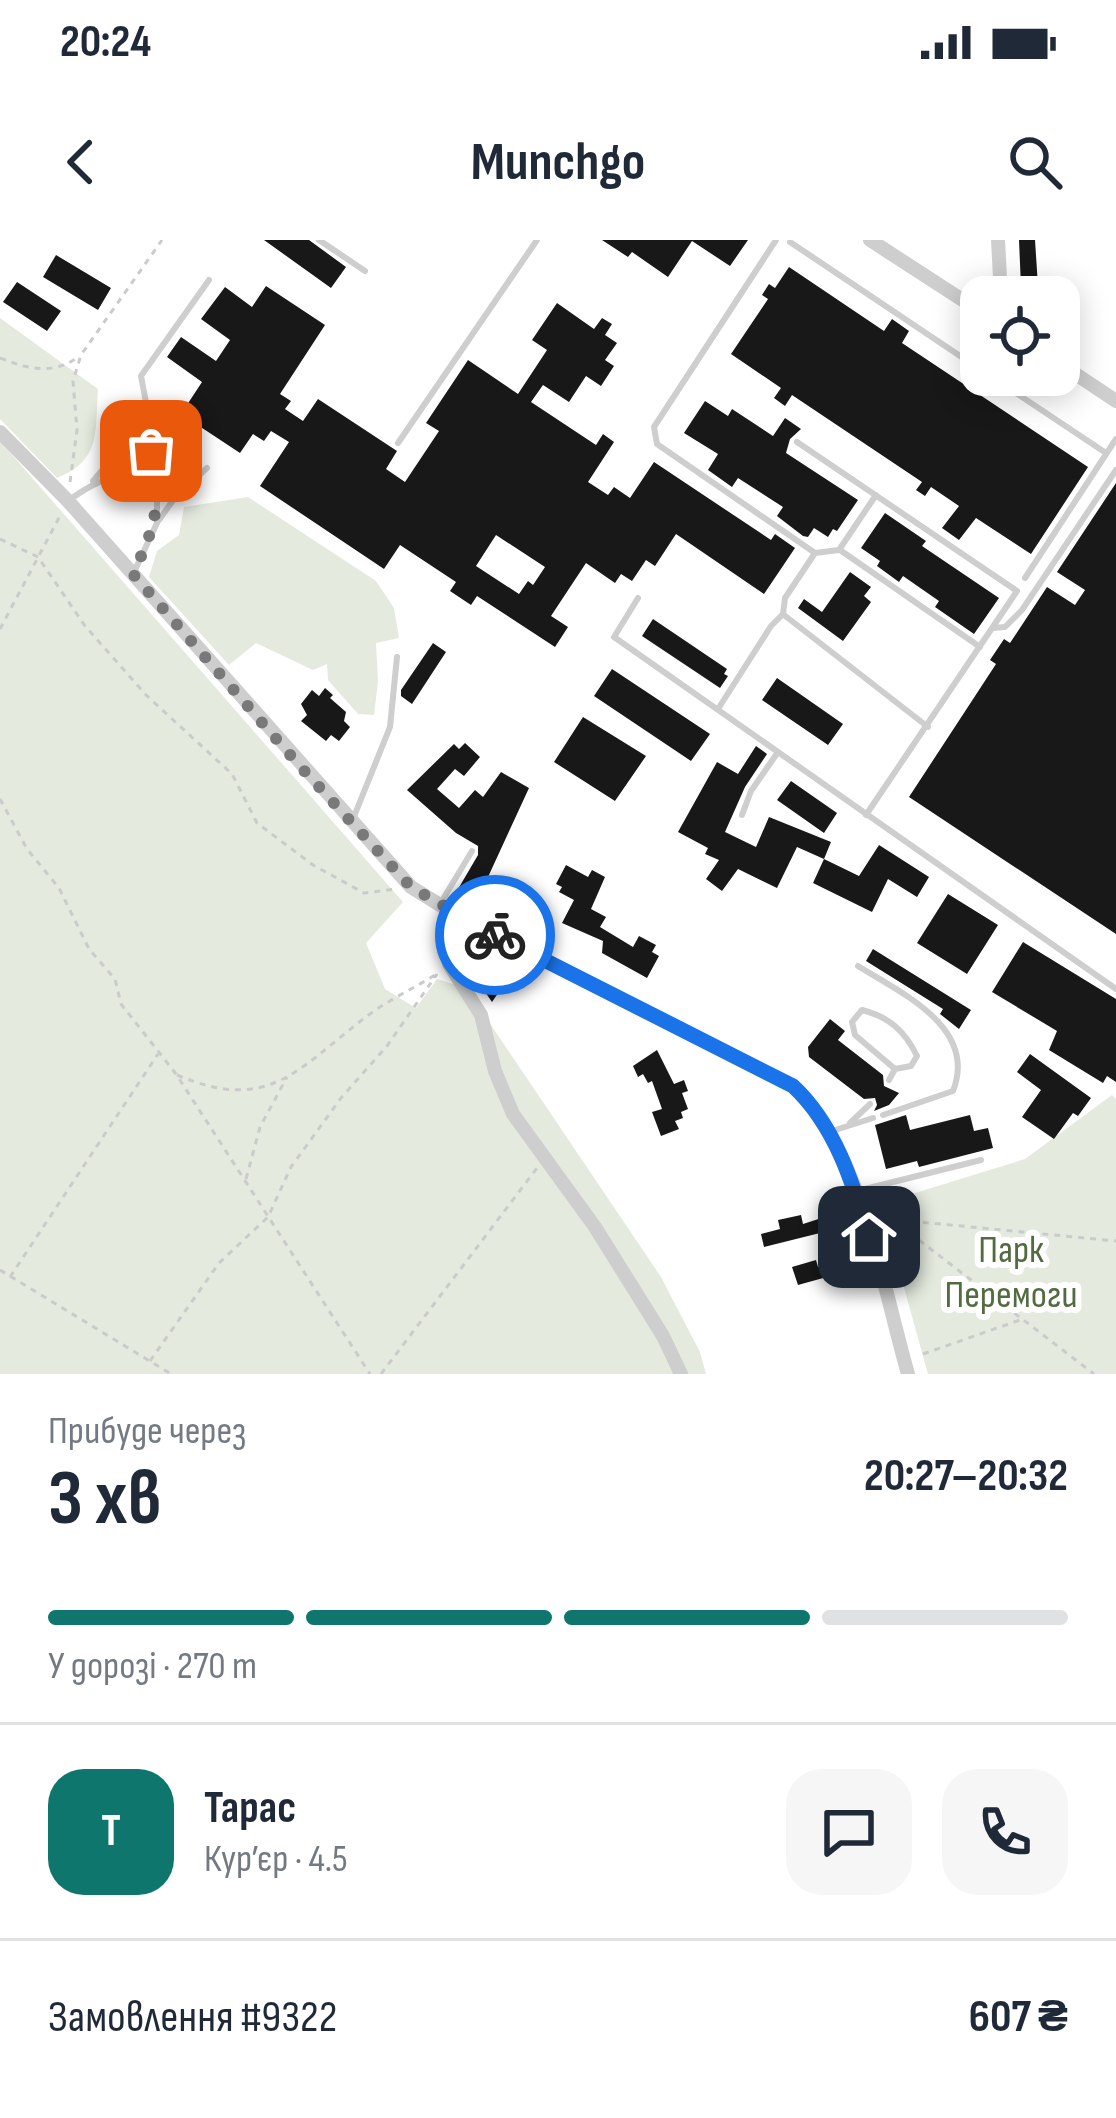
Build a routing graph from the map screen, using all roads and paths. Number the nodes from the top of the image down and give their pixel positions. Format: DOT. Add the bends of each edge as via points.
graph roads {
  1 [pos="162,240"];
  2 [pos="319,240"];
  3 [pos="537,240"];
  4 [pos="777,240"];
  5 [pos="870,240"];
  6 [pos="998,240"];
  7 [pos="791,241"];
  8 [pos="365,271"];
  9 [pos="1000,276"];
  10 [pos="209,280"];
  11 [pos="960,298"];
  12 [pos="81,355"];
  13 [pos="960,356"];
  14 [pos="0,358"];
  15 [pos="1080,377"];
  16 [pos="1020,396"];
  17 [pos="1116,401"];
  18 [pos="145,420"];
  19 [pos="0,432"];
  20 [pos="1116,439"];
  21 [pos="797,442"];
  22 [pos="398,443"];
  23 [pos="1107,454"];
  24 [pos="207,468"];
  25 [pos="1116,470"];
  26 [pos="157,482"];
  27 [pos="91,484"];
  28 [pos="876,495"];
  29 [pos="68,501"];
  30 [pos="157,523"];
  31 [pos="0,539"];
  32 [pos="839,550"];
  33 [pos="815,553"];
  34 [pos="38,557"];
  35 [pos="133,574"];
  36 [pos="1025,578"];
  37 [pos="638,598"];
  38 [pos="783,614"];
  39 [pos="993,628"];
  40 [pos="0,629"];
  41 [pos="980,647"];
  42 [pos="397,657"];
  43 [pos="718,709"];
  44 [pos="928,727"];
  45 [pos="778,752"];
  46 [pos="0,799"];
  47 [pos="742,815"];
  48 [pos="866,815"];
  49 [pos="351,823"];
  50 [pos="472,851"];
  51 [pos="411,887"];
  52 [pos="439,906"];
  53 [pos="461,919"];
  54 [pos="858,966"];
  55 [pos="443,969"];
  56 [pos="1116,989"];
  57 [pos="159,1052"];
  58 [pos="895,1070"];
  59 [pos="176,1074"];
  60 [pos="288,1076"];
  61 [pos="889,1080"];
  62 [pos="870,1104"];
  63 [pos="883,1115"];
  64 [pos="873,1118"];
  65 [pos="847,1126"];
  66 [pos="829,1132"];
  67 [pos="545,1156"];
  68 [pos="981,1160"];
  69 [pos="245,1182"];
  70 [pos="856,1192"];
  71 [pos="881,1210"];
  72 [pos="268,1217"];
  73 [pos="897,1220"];
  74 [pos="920,1240"];
  75 [pos="1116,1241"];
  76 [pos="891,1243"];
  77 [pos="0,1270"];
  78 [pos="10,1276"];
  79 [pos="1022,1319"];
  80 [pos="923,1354"];
  81 [pos="150,1360"];
  82 [pos="171,1374"];
  83 [pos="370,1374"];
  84 [pos="381,1374"];
  85 [pos="681,1374"];
  86 [pos="908,1374"];
  87 [pos="1094,1374"];
  1 -- 12 [label="path"];
  2 -- 8 [label="lane"];
  3 -- 22 [label="lane"];
  4 -- 7 [label="lane"];
  4 -- 33 [label="lane" via="654,428 657,444"];
  5 -- 11 [label="street"];
  6 -- 9 [label="street"];
  7 -- 13 [label="lane"];
  10 -- 18 [label="lane" via="141,376"];
  12 -- 14 [label="path" via="63,367 30,370"];
  12 -- 29 [label="path"];
  15 -- 17 [label="street"];
  16 -- 23 [label="lane"];
  18 -- 26 [label="lane"];
  18 -- 27 [label="lane"];
  19 -- 29 [label="street"];
  20 -- 23 [label="lane"];
  21 -- 28 [label="lane"];
  23 -- 36 [label="lane"];
  24 -- 30 [label="lane"];
  25 -- 39 [label="lane" via="1022,610"];
  26 -- 27 [label="lane" via="122,474"];
  26 -- 30 [label="lane"];
  27 -- 29 [label="lane"];
  28 -- 32 [label="lane"];
  28 -- 39 [label="lane" via="1018,591"];
  29 -- 34 [label="path"];
  29 -- 35 [label="street"];
  30 -- 35 [label="lane"];
  31 -- 34 [label="path"];
  32 -- 33 [label="lane"];
  32 -- 41 [label="lane"];
  33 -- 38 [label="lane"];
  34 -- 40 [label="path"];
  34 -- 51 [label="path" via="146,695 232,774 257,823 364,893"];
  35 -- 49 [label="street"];
  37 -- 43 [label="lane" via="614,637"];
  38 -- 43 [label="lane"];
  38 -- 44 [label="lane"];
  39 -- 41 [label="lane"];
  41 -- 44 [label="lane"];
  42 -- 49 [label="lane" via="390,727"];
  43 -- 45 [label="lane"];
  44 -- 48 [label="lane"];
  45 -- 47 [label="lane"];
  45 -- 48 [label="lane"];
  46 -- 57 [label="path" via="115,979 121,1004"];
  48 -- 56 [label="lane"];
  49 -- 51 [label="street"];
  50 -- 52 [label="lane"];
  51 -- 52 [label="street"];
  52 -- 53 [label="street"];
  53 -- 55 [label="street"];
  53 -- 66 [label="street" via="793,1086"];
  54 -- 63 [label="lane" via="927,1009 954,1042 953,1090"];
  55 -- 60 [label="path"];
  55 -- 67 [label="street" via="482,1016 513,1114"];
  55 -- 72 [label="path" via="291,1167"];
  57 -- 59 [label="path"];
  57 -- 78 [label="path"];
  58 -- 58 [label="lane" via="855,1035 852,1022 862,1010 885,1016 909,1039 917,1056"];
  58 -- 61 [label="lane"];
  59 -- 60 [label="path" via="212,1090 265,1090"];
  59 -- 69 [label="path"];
  60 -- 69 [label="path" via="260,1127"];
  62 -- 65 [label="lane"];
  64 -- 65 [label="lane"];
  65 -- 66 [label="lane"];
  66 -- 70 [label="street"];
  67 -- 84 [label="path"];
  67 -- 85 [label="street"];
  68 -- 70 [label="lane"];
  69 -- 72 [label="path"];
  70 -- 86 [label="street"];
  71 -- 73 [label="path"];
  72 -- 81 [label="path" via="219,1263"];
  72 -- 83 [label="path"];
  73 -- 74 [label="path"];
  73 -- 75 [label="path"];
  74 -- 76 [label="path"];
  74 -- 79 [label="path"];
  77 -- 78 [label="path"];
  78 -- 81 [label="path"];
  79 -- 80 [label="path"];
  79 -- 87 [label="path"];
  81 -- 82 [label="path"];
}
